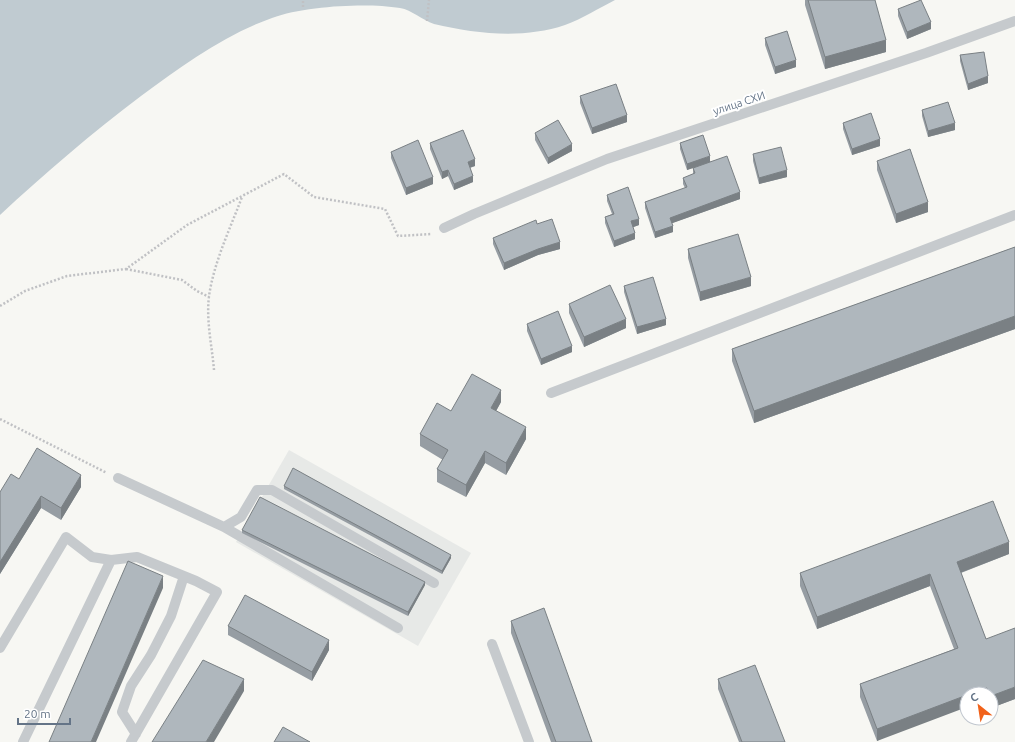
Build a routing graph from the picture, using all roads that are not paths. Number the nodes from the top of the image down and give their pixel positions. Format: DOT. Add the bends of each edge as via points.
graph roads {
  1 [pos="1015,21"];
  2 [pos="1015,215"];
  3 [pos="440,231"];
  4 [pos="551,393"];
  5 [pos="118,478"];
  6 [pos="224,527"];
  7 [pos="111,560"];
  8 [pos="184,576"];
  9 [pos="434,583"];
  10 [pos="398,628"];
  11 [pos="492,644"];
  12 [pos="0,648"];
  13 [pos="133,738"];
  14 [pos="23,742"];
  15 [pos="529,742"];
  1 -- 3 [label="lane, улица СХИ" via="607,159 474,214"];
  2 -- 4 [label="lane"];
  5 -- 6 [label="lane"];
  6 -- 9 [label="lane" via="241,517 257,490 272,490"];
  6 -- 10 [label="lane"];
  7 -- 8 [label="lane" via="137,557"];
  7 -- 12 [label="lane" via="92,557 66,537"];
  7 -- 14 [label="lane"];
  8 -- 13 [label="lane" via="171,616 131,686 122,712"];
  8 -- 13 [label="lane" via="217,592"];
  11 -- 15 [label="lane"];
}
